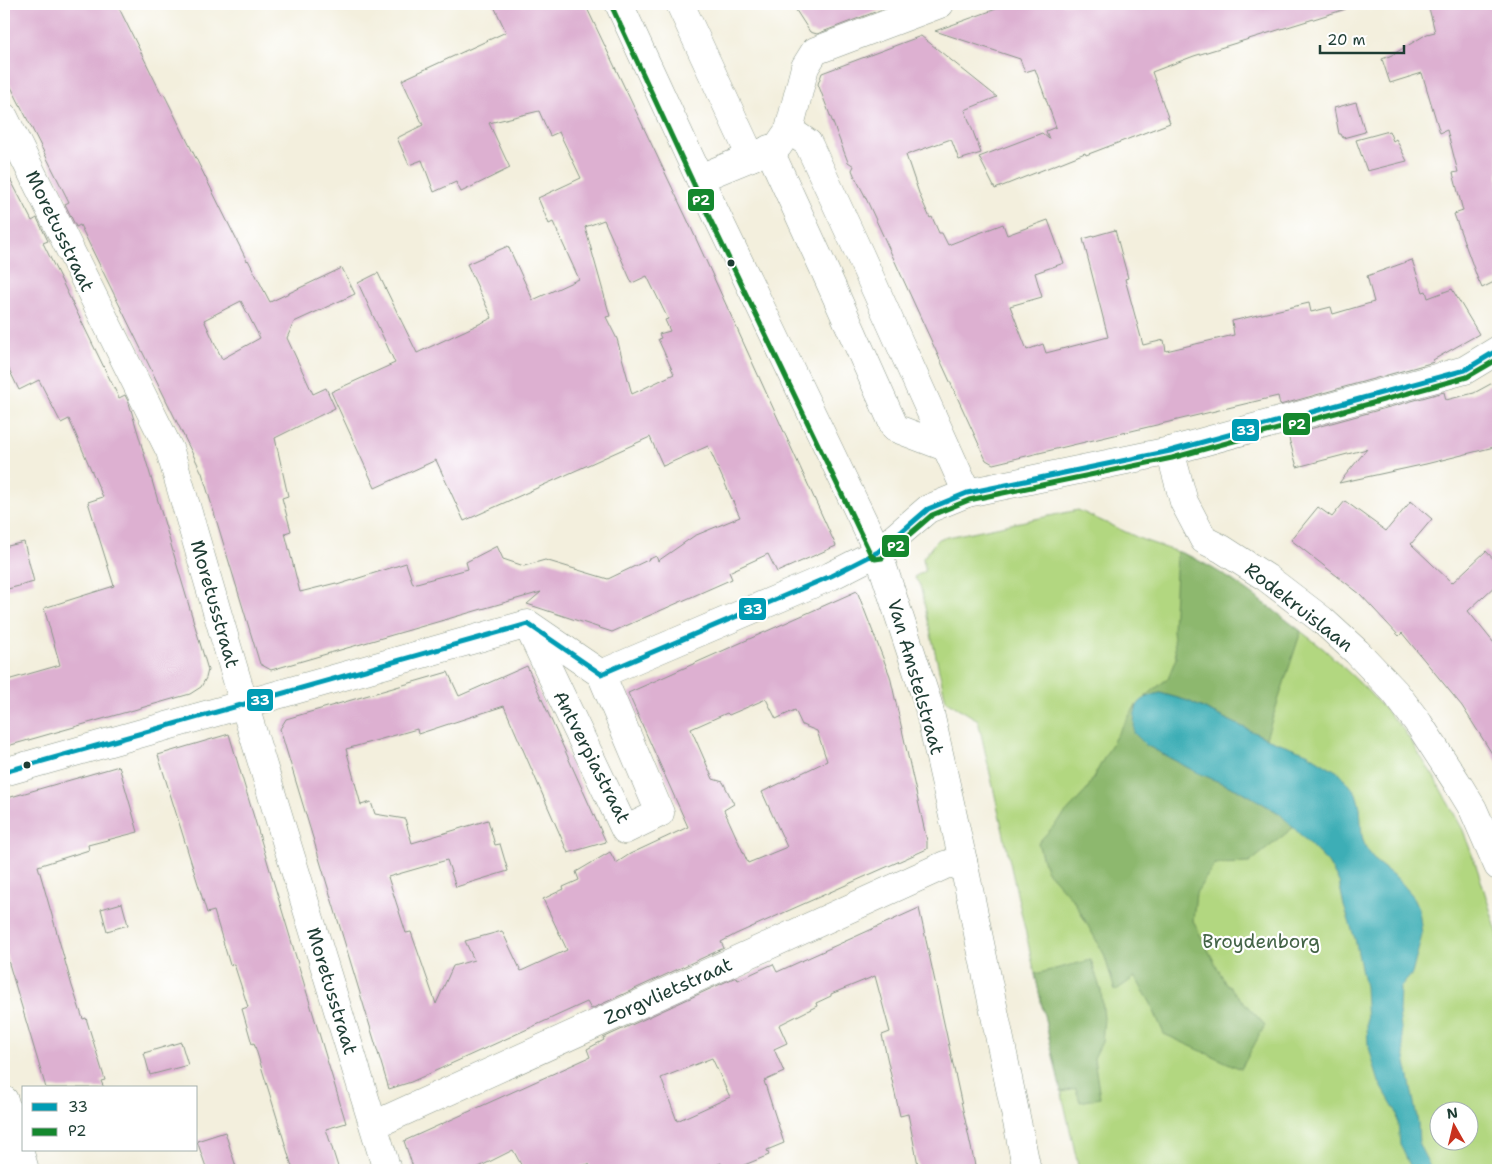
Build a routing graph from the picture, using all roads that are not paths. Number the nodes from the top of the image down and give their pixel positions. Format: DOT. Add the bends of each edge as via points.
graph roads {
  1 [pos="619,4"];
  2 [pos="680,4"];
  3 [pos="940,4"];
  4 [pos="4,117"];
  5 [pos="789,130"];
  6 [pos="760,153"];
  7 [pos="700,178"];
  8 [pos="860,255"];
  9 [pos="824,269"];
  10 [pos="1498,350"];
  11 [pos="946,447"];
  12 [pos="1170,450"];
  13 [pos="967,493"];
  14 [pos="878,552"];
  15 [pos="528,624"];
  16 [pos="601,674"];
  17 [pos="244,704"];
  18 [pos="4,772"];
  19 [pos="963,861"];
  20 [pos="1498,866"];
  21 [pos="4,1100"];
  22 [pos="374,1125"];
  23 [pos="25,1170"];
  24 [pos="387,1170"];
  25 [pos="1027,1170"];
  1 -- 7 [label="street, Van Amstelstraat"];
  2 -- 6 [label="street"];
  3 -- 5 [label="street" via="815,51 805,67"];
  4 -- 17 [label="street, Moretusstraat" via="170,451"];
  5 -- 6 [label="street" via="778,146"];
  5 -- 8 [label="street" via="808,144"];
  6 -- 7 [label="street"];
  6 -- 9 [label="street"];
  7 -- 14 [label="street, Van Amstelstraat"];
  8 -- 9 [label="street"];
  8 -- 11 [label="street"];
  9 -- 11 [label="street" via="894,428"];
  10 -- 12 [label="street" via="1465,370"];
  11 -- 13 [label="street"];
  12 -- 13 [label="street"];
  12 -- 20 [label="street, Rodekruislaan" via="1184,502 1204,540 1267,578 1322,620 1395,692 1473,809"];
  13 -- 14 [label="street" via="928,508"];
  14 -- 16 [label="street" via="831,576"];
  14 -- 19 [label="street, Van Amstelstraat" via="928,704"];
  15 -- 16 [label="street"];
  15 -- 16 [label="street, Antverpiastraat" via="625,830 660,813"];
  15 -- 17 [label="street"];
  17 -- 18 [label="street"];
  17 -- 22 [label="street, Moretusstraat"];
  19 -- 22 [label="street, Zorgvlietstraat" via="945,865"];
  19 -- 25 [label="street, Van Amstelstraat"];
  21 -- 23 [label="street"];
  22 -- 24 [label="street, Moretusstraat"];
}
